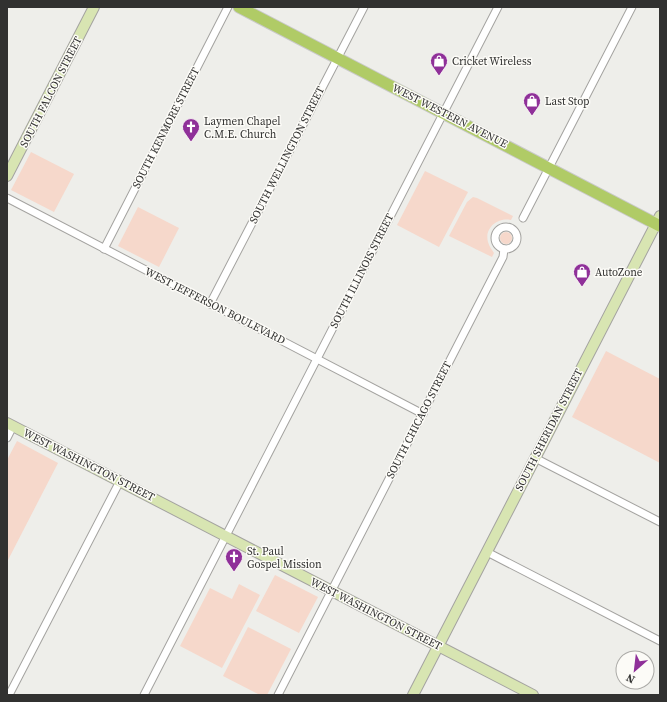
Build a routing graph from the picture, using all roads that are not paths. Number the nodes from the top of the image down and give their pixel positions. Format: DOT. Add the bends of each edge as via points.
graph roads {
  1 [pos="94,7"];
  2 [pos="228,7"];
  3 [pos="239,7"];
  4 [pos="364,7"];
  5 [pos="498,7"];
  6 [pos="632,7"];
  7 [pos="337,58"];
  8 [pos="444,113"];
  9 [pos="550,167"];
  10 [pos="7,176"];
  11 [pos="7,198"];
  12 [pos="524,218"];
  13 [pos="659,222"];
  14 [pos="104,249"];
  15 [pos="504,249"];
  16 [pos="210,304"];
  17 [pos="316,359"];
  18 [pos="423,414"];
  19 [pos="10,424"];
  20 [pos="7,438"];
  21 [pos="535,458"];
  22 [pos="120,481"];
  23 [pos="660,522"];
  24 [pos="226,536"];
  25 [pos="487,552"];
  26 [pos="331,591"];
  27 [pos="660,642"];
  28 [pos="439,646"];
  29 [pos="9,695"];
  30 [pos="144,695"];
  31 [pos="278,695"];
  32 [pos="413,695"];
  33 [pos="532,695"];
  1 -- 10 [label="street, SOUTH FALCON STREET"];
  2 -- 14 [label="street, SOUTH KENMORE STREET"];
  3 -- 7 [label="main road, WEST WESTERN AVENUE"];
  4 -- 7 [label="street, SOUTH WELLINGTON STREET"];
  5 -- 8 [label="street, SOUTH ILLINOIS STREET"];
  6 -- 9 [label="street"];
  7 -- 8 [label="main road, WEST WESTERN AVENUE"];
  7 -- 16 [label="street, SOUTH WELLINGTON STREET"];
  8 -- 9 [label="main road, WEST WESTERN AVENUE"];
  8 -- 17 [label="street, SOUTH ILLINOIS STREET"];
  9 -- 12 [label="street"];
  9 -- 13 [label="main road, WEST WESTERN AVENUE"];
  11 -- 14 [label="street, WEST JEFFERSON BOULEVARD"];
  13 -- 21 [label="street, SOUTH SHERIDAN STREET"];
  14 -- 16 [label="street, WEST JEFFERSON BOULEVARD"];
  15 -- 18 [label="street, SOUTH CHICAGO STREET" via="503,257"];
  16 -- 17 [label="street, WEST JEFFERSON BOULEVARD"];
  17 -- 18 [label="street, WEST JEFFERSON BOULEVARD"];
  17 -- 24 [label="street, SOUTH ILLINOIS STREET"];
  18 -- 26 [label="street, SOUTH CHICAGO STREET"];
  19 -- 20 [label="street"];
  19 -- 22 [label="street, WEST WASHINGTON STREET"];
  21 -- 23 [label="street"];
  21 -- 25 [label="street, SOUTH SHERIDAN STREET"];
  22 -- 24 [label="street, WEST WASHINGTON STREET"];
  22 -- 29 [label="street"];
  24 -- 26 [label="street, WEST WASHINGTON STREET"];
  24 -- 30 [label="street, SOUTH ILLINOIS STREET"];
  25 -- 27 [label="street"];
  25 -- 28 [label="street, SOUTH SHERIDAN STREET"];
  26 -- 28 [label="street, WEST WASHINGTON STREET"];
  26 -- 31 [label="street, SOUTH CHICAGO STREET"];
  28 -- 32 [label="street, SOUTH SHERIDAN STREET"];
  28 -- 33 [label="street, WEST WASHINGTON STREET"];
}
